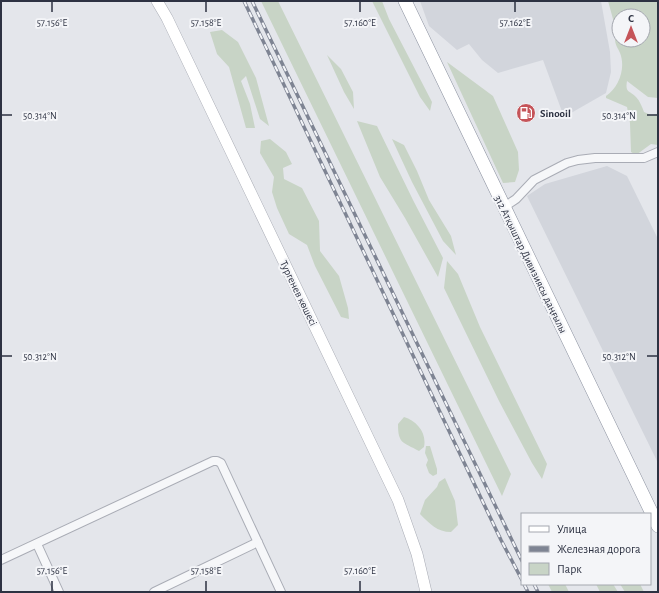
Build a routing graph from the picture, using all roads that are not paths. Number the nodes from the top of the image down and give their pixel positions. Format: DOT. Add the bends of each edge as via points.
graph roads {
  1 [pos="156,1"];
  2 [pos="405,1"];
  3 [pos="658,152"];
  4 [pos="504,207"];
  5 [pos="658,526"];
  6 [pos="258,542"];
  7 [pos="37,544"];
  8 [pos="1,560"];
  9 [pos="59,592"];
  10 [pos="154,592"];
  11 [pos="281,592"];
  12 [pos="426,592"];
  1 -- 12 [label="main road, Тургенев көшесі" via="168,18 398,500 417,554"];
  2 -- 4 [label="highway, 312 Атқыштар Дивизиясы даңғылы"];
  3 -- 4 [label="street" via="644,158 595,158 567,163 534,180 516,199"];
  4 -- 5 [label="highway, 312 Атқыштар Дивизиясы даңғылы"];
  6 -- 7 [label="street" via="220,463 213,461"];
  6 -- 10 [label="street"];
  6 -- 11 [label="street"];
  7 -- 8 [label="street"];
  7 -- 9 [label="street"];
}
